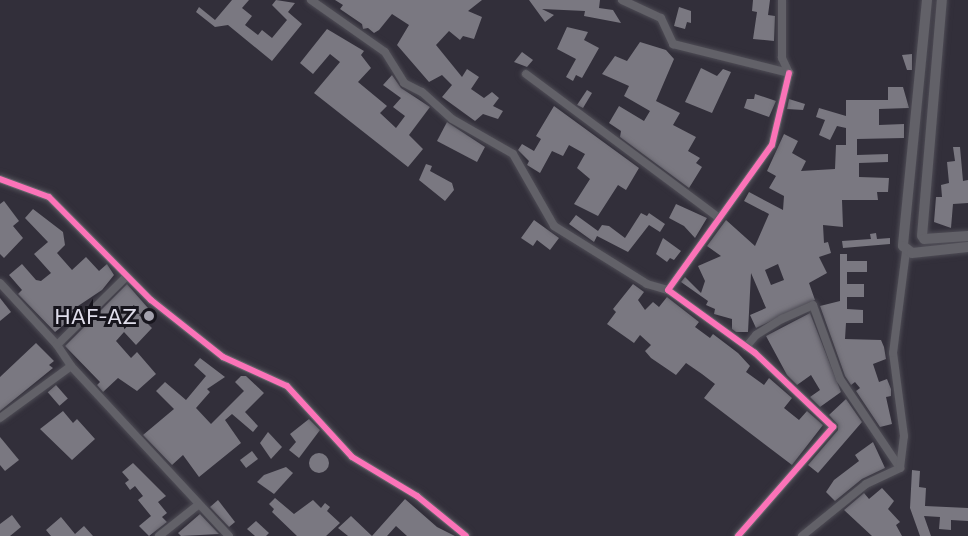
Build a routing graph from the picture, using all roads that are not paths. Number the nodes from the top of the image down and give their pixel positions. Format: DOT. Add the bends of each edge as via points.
graph roads {
  1 [pos="311,0"];
  2 [pos="622,0"];
  3 [pos="782,0"];
  4 [pos="927,0"];
  5 [pos="942,0"];
  6 [pos="789,73"];
  7 [pos="526,74"];
  8 [pos="0,179"];
  9 [pos="718,216"];
  10 [pos="968,236"];
  11 [pos="904,237"];
  12 [pos="923,238"];
  13 [pos="968,247"];
  14 [pos="906,251"];
  15 [pos="921,251"];
  16 [pos="127,276"];
  17 [pos="0,283"];
  18 [pos="668,290"];
  19 [pos="57,345"];
  20 [pos="746,347"];
  21 [pos="71,366"];
  22 [pos="0,418"];
  23 [pos="900,468"];
  24 [pos="198,505"];
  25 [pos="159,536"];
  26 [pos="229,536"];
  27 [pos="466,536"];
  28 [pos="738,536"];
  29 [pos="802,536"];
  1 -- 18 [label="street" via="385,52 404,82 422,92 452,119 513,154 554,226 647,284"];
  2 -- 6 [label="street" via="661,18 673,45"];
  3 -- 6 [label="street" via="782,58"];
  4 -- 11 [label="street"];
  5 -- 12 [label="street"];
  6 -- 9 [label="street" via="772,145 733,202"];
  7 -- 9 [label="street"];
  8 -- 16 [label="street" via="49,197"];
  9 -- 18 [label="street"];
  10 -- 12 [label="street"];
  11 -- 12 [label="street" via="915,232"];
  11 -- 14 [label="street"];
  12 -- 15 [label="street"];
  13 -- 15 [label="street"];
  14 -- 15 [label="street"];
  14 -- 23 [label="street" via="893,353 904,436"];
  16 -- 19 [label="street"];
  16 -- 27 [label="street" via="223,357 287,386 352,457 417,496"];
  17 -- 19 [label="street"];
  18 -- 20 [label="street"];
  19 -- 21 [label="street"];
  20 -- 23 [label="street" via="756,335 813,305 840,379"];
  20 -- 28 [label="street" via="833,427"];
  21 -- 22 [label="street"];
  21 -- 24 [label="street"];
  23 -- 29 [label="street" via="866,484"];
  24 -- 25 [label="street"];
  24 -- 26 [label="street"];
}
